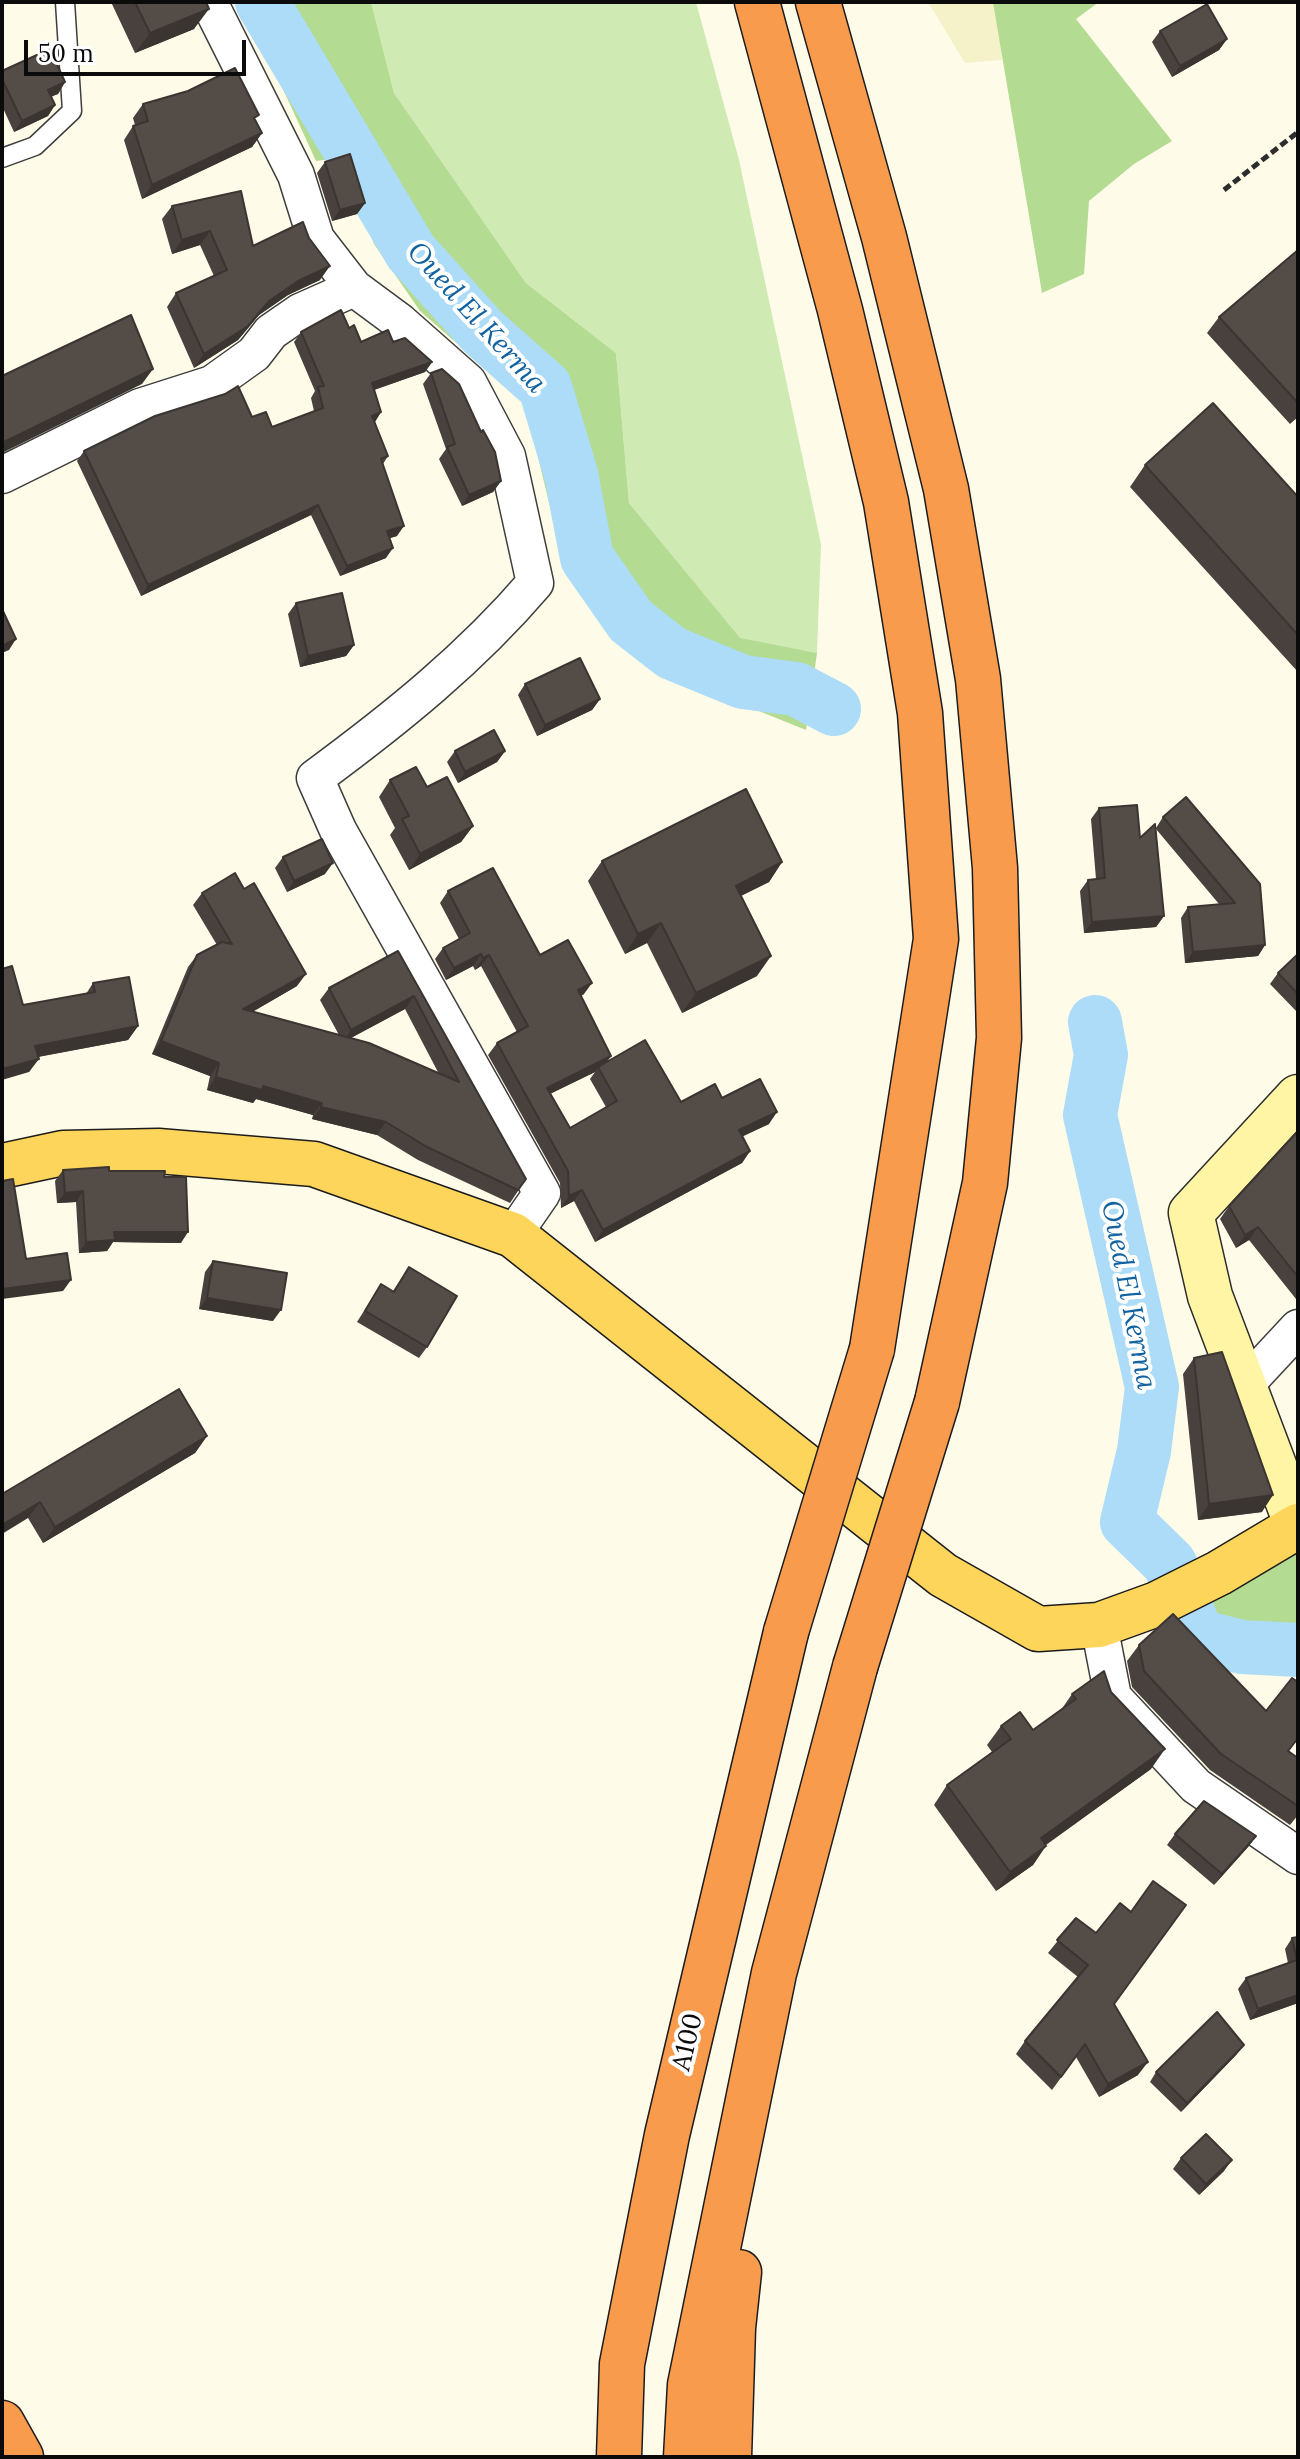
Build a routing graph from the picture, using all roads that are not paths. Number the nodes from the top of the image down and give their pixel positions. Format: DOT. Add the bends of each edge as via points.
graph roads {
  1 [pos="65,2"];
  2 [pos="209,2"];
  3 [pos="757,2"];
  4 [pos="818,2"];
  5 [pos="2,158"];
  6 [pos="354,288"];
  7 [pos="2,475"];
  8 [pos="1298,1097"];
  9 [pos="2,1166"];
  10 [pos="513,1235"];
  11 [pos="1298,1328"];
  12 [pos="1244,1386"];
  13 [pos="1297,1526"];
  14 [pos="1099,1625"];
  15 [pos="1298,1856"];
  16 [pos="774,1973"];
  17 [pos="622,2364"];
  18 [pos="2,2423"];
  19 [pos="21,2457"];
  20 [pos="595,2457"];
  21 [pos="619,2457"];
  22 [pos="686,2457"];
  23 [pos="729,2457"];
  1 -- 5 [label="lane" via="72,111 35,146"];
  2 -- 6 [label="street" via="296,175 316,239"];
  3 -- 17 [label="highway, A100 / A100, bridge" via="886,502 920,713 936,939 872,1349 786,1632 701,1983"];
  4 -- 16 [label="highway, bridge" via="884,237 946,489 978,679 995,868 999,1038 985,1183 937,1402 855,1667"];
  6 -- 7 [label="street" via="300,312 212,384 140,407"];
  6 -- 10 [label="street" via="468,382 507,456 535,583 492,634 406,711 315,778 338,830 542,1193"];
  8 -- 12 [label="street" via="1191,1213 1210,1296"];
  9 -- 10 [label="main road" via="63,1153 158,1151 314,1164"];
  10 -- 14 [label="main road" via="943,1575 1038,1629"];
  11 -- 12 [label="street"];
  12 -- 13 [label="street"];
  13 -- 14 [label="main road" via="1219,1573"];
  14 -- 15 [label="street" via="1113,1697 1196,1786"];
  16 -- 22 [label="highway" via="690,2385"];
  16 -- 23 [label="highway" via="733,2328"];
  17 -- 20 [label="highway"];
  17 -- 21 [label="highway, A100 / A100"];
  18 -- 19 [label="highway"];
}
